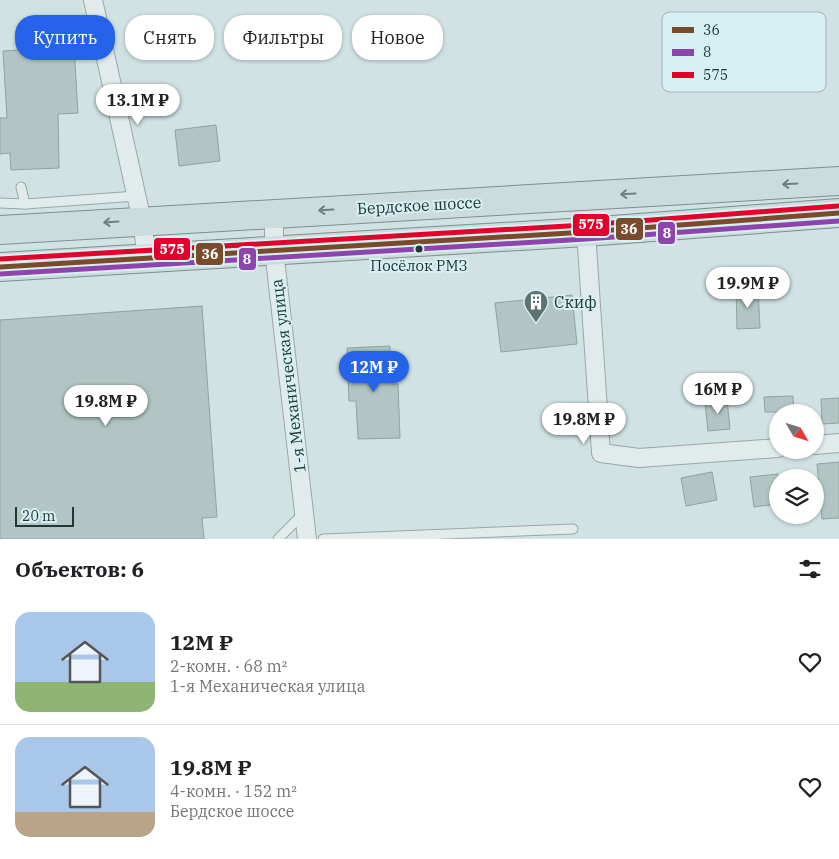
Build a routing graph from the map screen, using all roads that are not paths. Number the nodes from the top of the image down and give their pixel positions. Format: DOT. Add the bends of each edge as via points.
graph roads {
  1 [pos="93,0"];
  2 [pos="839,181"];
  3 [pos="20,187"];
  4 [pos="0,203"];
  5 [pos="25,204"];
  6 [pos="139,208"];
  7 [pos="274,213"];
  8 [pos="839,213"];
  9 [pos="0,230"];
  10 [pos="586,232"];
  11 [pos="274,250"];
  12 [pos="147,258"];
  13 [pos="0,267"];
  14 [pos="839,443"];
  15 [pos="824,444"];
  16 [pos="769,449"];
  17 [pos="304,513"];
  18 [pos="573,529"];
  19 [pos="278,539"];
  20 [pos="307,539"];
  21 [pos="322,539"];
  1 -- 6 [label="street"];
  2 -- 7 [label="highway, Бердское шоссе, one-way"];
  3 -- 5 [label="lane"];
  4 -- 5 [label="lane"];
  5 -- 6 [label="lane"];
  6 -- 7 [label="highway, Бердское шоссе"];
  6 -- 9 [label="highway, Бердское шоссе, one-way"];
  6 -- 12 [label="street"];
  7 -- 11 [label="street, 1-я Механическая улица"];
  8 -- 10 [label="highway"];
  10 -- 11 [label="highway"];
  10 -- 16 [label="street" via="601,453 639,458"];
  11 -- 12 [label="highway"];
  11 -- 17 [label="street, 1-я Механическая улица"];
  12 -- 13 [label="highway"];
  14 -- 15 [label="street"];
  17 -- 19 [label="lane"];
  17 -- 20 [label="street, 1-я Механическая улица"];
  18 -- 21 [label="lane"];
}
